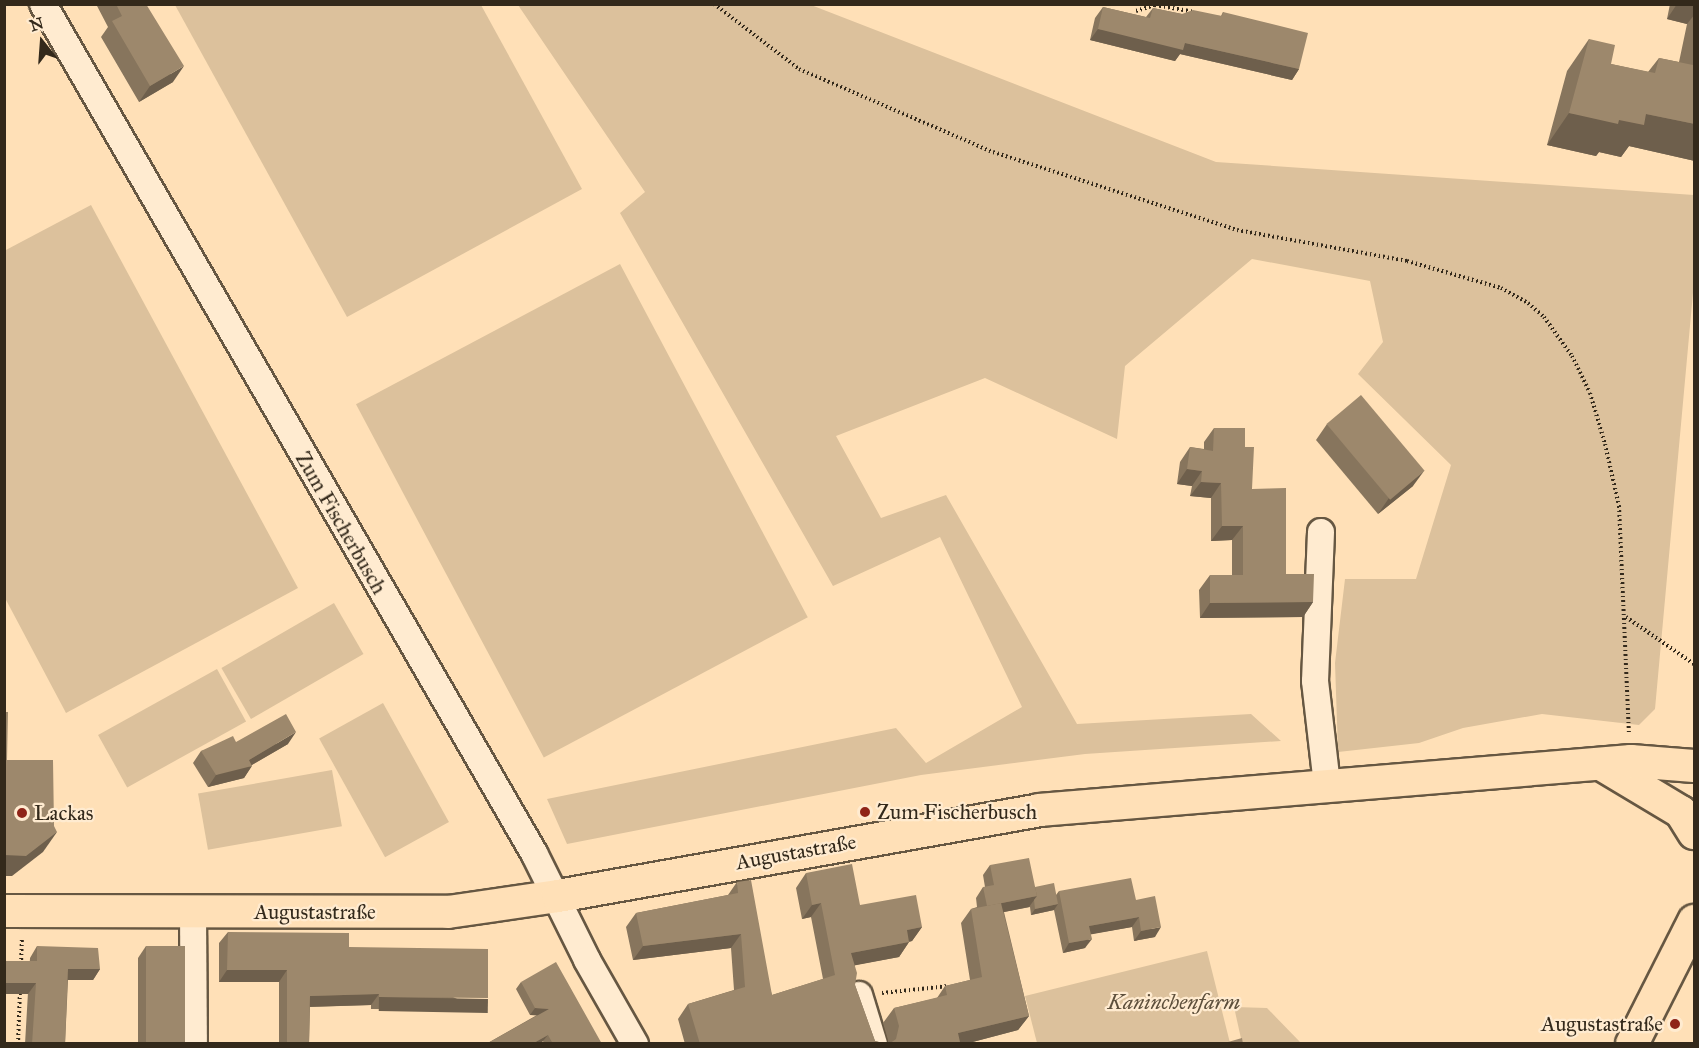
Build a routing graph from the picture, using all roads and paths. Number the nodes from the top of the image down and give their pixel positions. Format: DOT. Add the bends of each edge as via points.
graph roads {
  1 [pos="43,4"];
  2 [pos="714,4"];
  3 [pos="1136,11"];
  4 [pos="1199,13"];
  5 [pos="1321,532"];
  6 [pos="1626,616"];
  7 [pos="1695,664"];
  8 [pos="1616,763"];
  9 [pos="1695,766"];
  10 [pos="1327,784"];
  11 [pos="1695,834"];
  12 [pos="558,896"];
  13 [pos="14,911"];
  14 [pos="193,913"];
  15 [pos="1695,921"];
  16 [pos="21,966"];
  17 [pos="21,977"];
  18 [pos="959,985"];
  19 [pos="859,995"];
  20 [pos="18,1044"];
  21 [pos="194,1044"];
  22 [pos="635,1044"];
  23 [pos="874,1044"];
  24 [pos="1632,1044"];
  1 -- 12 [label="street, Zum Fischerbusch"];
  2 -- 6 [label="path" via="799,69 993,152 1237,230 1407,261 1501,288 1528,303 1565,344 1593,403 1619,506"];
  3 -- 4 [label="path" via="1155,5"];
  5 -- 10 [label="street" via="1315,681"];
  6 -- 7 [label="path"];
  6 -- 8 [label="path"];
  8 -- 9 [label="main road, Augustastraße"];
  8 -- 10 [label="main road, Augustastraße"];
  8 -- 11 [label="main road" via="1681,812"];
  10 -- 12 [label="main road, Augustastraße" via="974,820"];
  12 -- 14 [label="main road, Augustastraße" via="448,912"];
  12 -- 22 [label="street, Zum Fischerbusch" via="587,960"];
  13 -- 14 [label="main road, Augustastraße"];
  13 -- 16 [label="path"];
  14 -- 21 [label="street"];
  15 -- 24 [label="main road"];
  17 -- 20 [label="path"];
  18 -- 19 [label="path"];
  19 -- 23 [label="street"];
}
